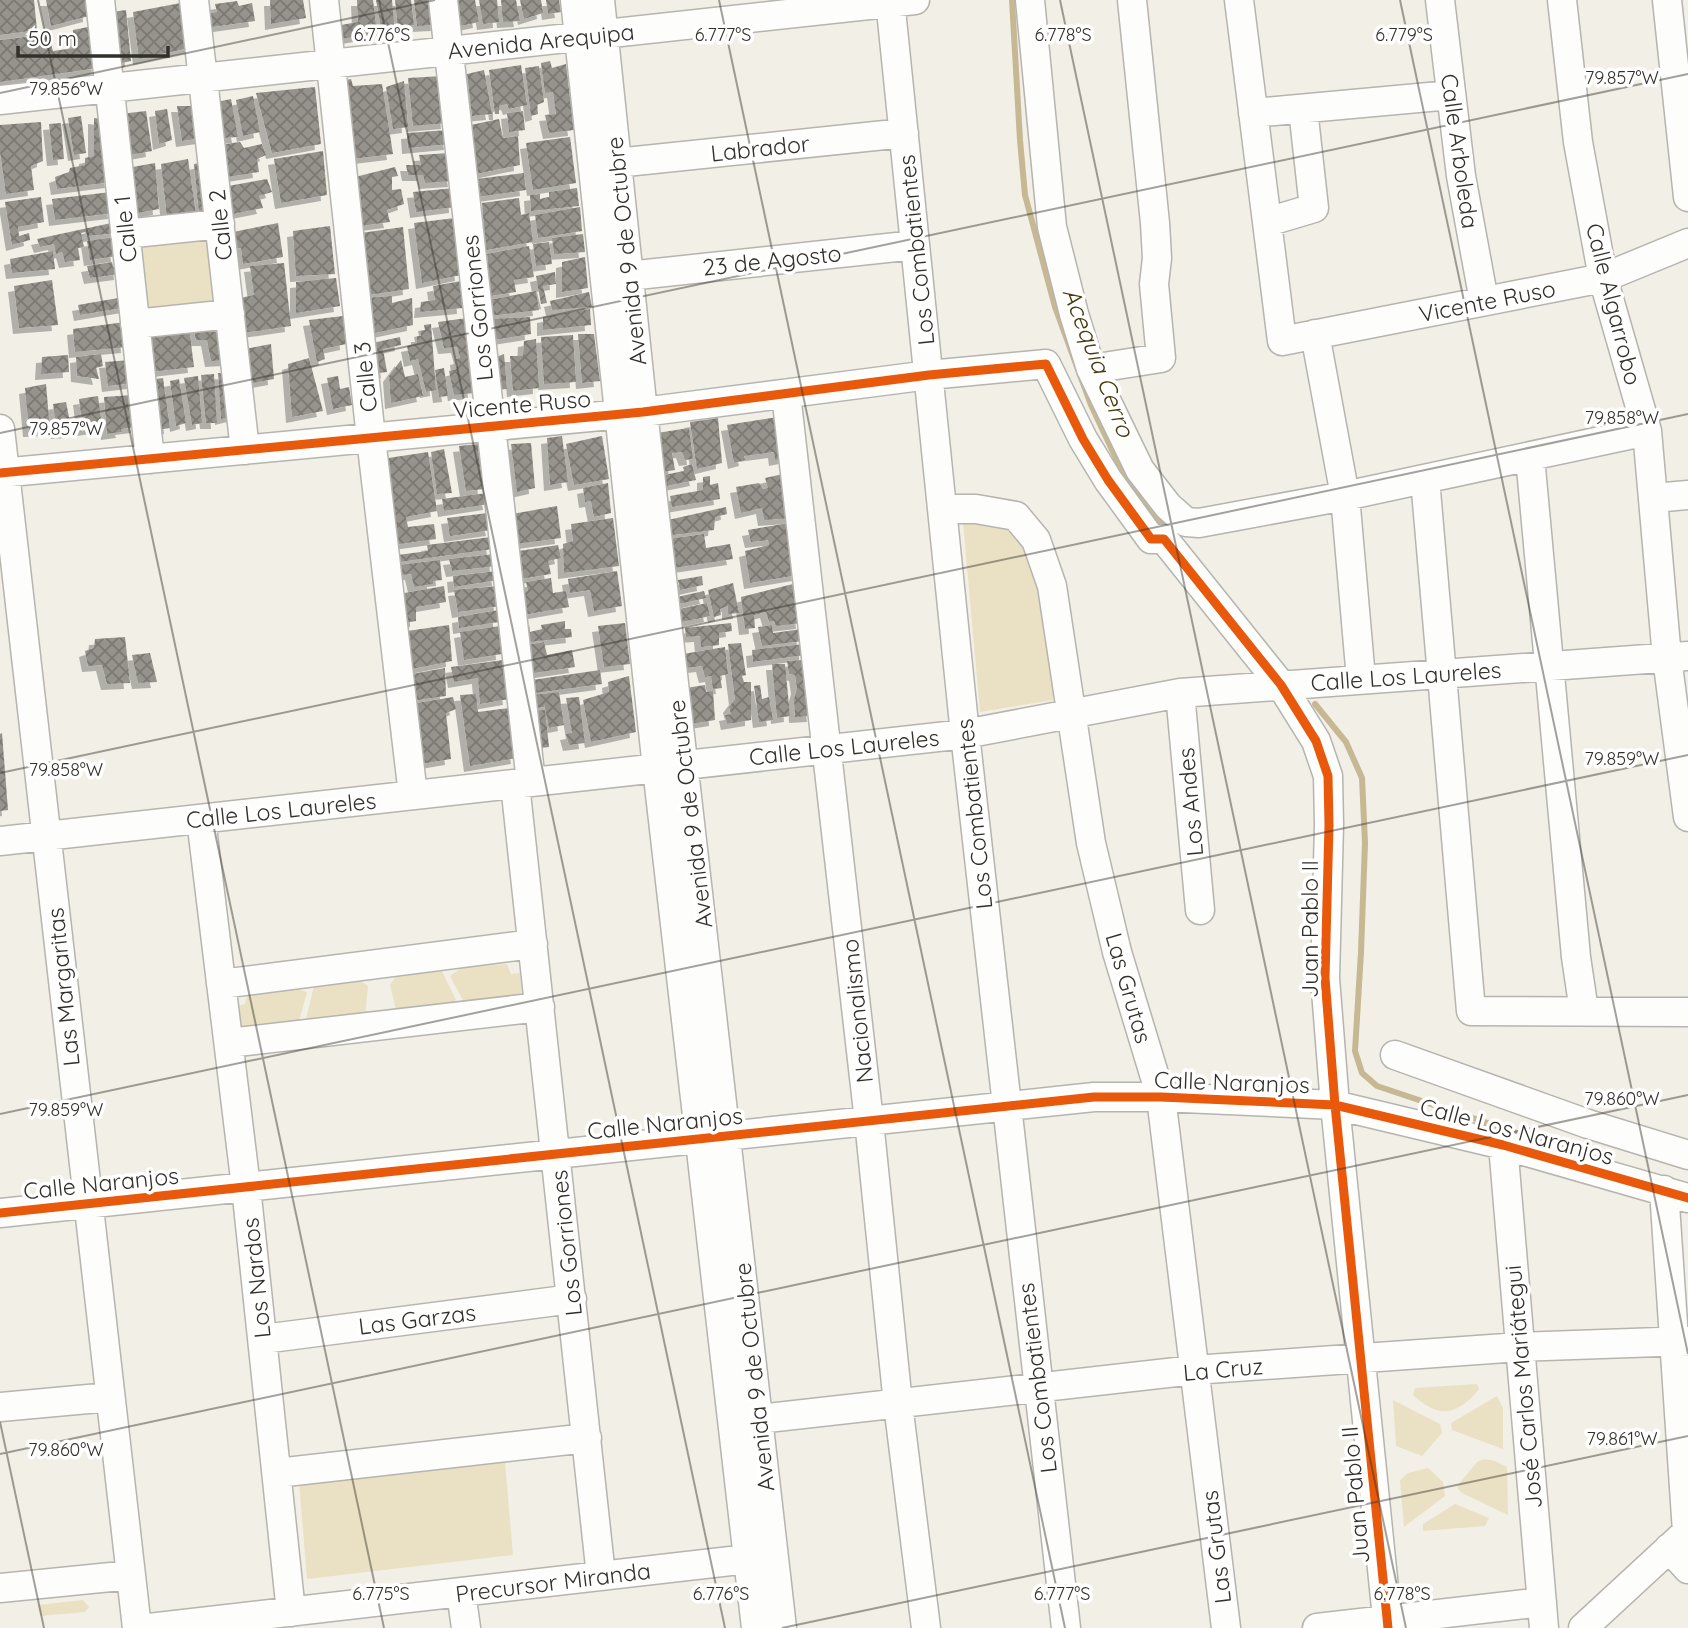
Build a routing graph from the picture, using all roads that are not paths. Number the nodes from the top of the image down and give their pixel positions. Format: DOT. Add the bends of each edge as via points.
graph roads {
  1 [pos="100,0"];
  2 [pos="194,0"];
  3 [pos="324,0"];
  4 [pos="443,0"];
  5 [pos="575,0"];
  6 [pos="600,0"];
  7 [pos="1030,0"];
  8 [pos="1132,0"];
  9 [pos="1239,0"];
  10 [pos="1440,0"];
  11 [pos="1562,0"];
  12 [pos="1667,0"];
  13 [pos="899,1"];
  14 [pos="747,9"];
  15 [pos="591,35"];
  16 [pos="449,51"];
  17 [pos="332,64"];
  18 [pos="203,78"];
  19 [pos="110,88"];
  20 [pos="1451,95"];
  21 [pos="0,100"];
  22 [pos="1303,109"];
  23 [pos="1253,113"];
  24 [pos="904,133"];
  25 [pos="616,163"];
  26 [pos="1688,197"];
  27 [pos="1267,222"];
  28 [pos="220,224"];
  29 [pos="125,234"];
  30 [pos="1688,243"];
  31 [pos="915,245"];
  32 [pos="628,276"];
  33 [pos="1603,278"];
  34 [pos="1484,301"];
  35 [pos="230,314"];
  36 [pos="135,324"];
  37 [pos="1315,334"];
  38 [pos="1046,364"];
  39 [pos="1091,369"];
  40 [pos="929,375"];
  41 [pos="786,394"];
  42 [pos="631,413"];
  43 [pos="491,426"];
  44 [pos="0,429"];
  45 [pos="1647,431"];
  46 [pos="371,438"];
  47 [pos="245,450"];
  48 [pos="1530,457"];
  49 [pos="150,459"];
  50 [pos="2,473"];
  51 [pos="1425,479"];
  52 [pos="1688,495"];
  53 [pos="1345,496"];
  54 [pos="1654,498"];
  55 [pos="942,509"];
  56 [pos="1678,657"];
  57 [pos="1549,666"];
  58 [pos="1441,674"];
  59 [pos="1361,679"];
  60 [pos="1294,684"];
  61 [pos="1180,693"];
  62 [pos="1072,713"];
  63 [pos="965,734"];
  64 [pos="827,750"];
  65 [pos="671,766"];
  66 [pos="523,783"];
  67 [pos="413,795"];
  68 [pos="1688,817"];
  69 [pos="201,819"];
  70 [pos="46,836"];
  71 [pos="0,842"];
  72 [pos="1200,910"];
  73 [pos="533,944"];
  74 [pos="221,984"];
  75 [pos="540,1007"];
  76 [pos="1584,1012"];
  77 [pos="1688,1012"];
  78 [pos="229,1043"];
  79 [pos="1395,1055"];
  80 [pos="1161,1097"];
  81 [pos="1335,1105"];
  82 [pos="1006,1106"];
  83 [pos="869,1121"];
  84 [pos="714,1137"];
  85 [pos="1503,1145"];
  86 [pos="556,1154"];
  87 [pos="1688,1154"];
  88 [pos="246,1187"];
  89 [pos="1676,1194"];
  90 [pos="88,1204"];
  91 [pos="0,1213"];
  92 [pos="572,1299"];
  93 [pos="262,1339"];
  94 [pos="1681,1341"];
  95 [pos="1520,1347"];
  96 [pos="1362,1359"];
  97 [pos="1194,1370"];
  98 [pos="1038,1389"];
  99 [pos="110,1397"];
  100 [pos="898,1404"];
  101 [pos="0,1407"];
  102 [pos="759,1419"];
  103 [pos="587,1438"];
  104 [pos="277,1473"];
  105 [pos="1681,1537"];
  106 [pos="748,1559"];
  107 [pos="1688,1569"];
  108 [pos="131,1575"];
  109 [pos="601,1576"];
  110 [pos="0,1588"];
  111 [pos="461,1592"];
  112 [pos="291,1612"];
  113 [pos="1543,1615"];
  114 [pos="326,1619"];
  115 [pos="1387,1624"];
  116 [pos="137,1628"];
  117 [pos="149,1628"];
  118 [pos="466,1628"];
  119 [pos="757,1628"];
  120 [pos="782,1628"];
  121 [pos="926,1628"];
  122 [pos="1066,1628"];
  123 [pos="1226,1628"];
  124 [pos="1317,1628"];
  125 [pos="1583,1628"];
  1 -- 19 [label="street, Calle 1"];
  2 -- 18 [label="street, Calle 2"];
  3 -- 17 [label="street, Calle 3"];
  4 -- 16 [label="street, Los Gorriones"];
  5 -- 15 [label="street, Avenida 9 de Octubre"];
  6 -- 15 [label="street, Avenida 9 de Octubre"];
  7 -- 39 [label="street" via="1052,227"];
  8 -- 39 [label="street" via="1155,223 1154,284 1161,358"];
  9 -- 23 [label="street"];
  10 -- 20 [label="street, Calle Arboleda"];
  11 -- 33 [label="street, Calle Algarrobo" via="1578,142"];
  12 -- 26 [label="street"];
  13 -- 14 [label="street, Avenida Arequipa"];
  13 -- 24 [label="street, Los Combatientes"];
  14 -- 15 [label="street, Avenida Arequipa"];
  15 -- 16 [label="street, Avenida Arequipa"];
  15 -- 25 [label="street, Avenida 9 de Octubre"];
  15 -- 42 [label="street, Avenida 9 de Octubre"];
  16 -- 17 [label="street, Avenida Arequipa"];
  16 -- 43 [label="street, Los Gorriones"];
  17 -- 18 [label="street, Avenida Arequipa"];
  17 -- 46 [label="street, Calle 3"];
  18 -- 19 [label="street, Avenida Arequipa"];
  18 -- 28 [label="street, Calle 2"];
  19 -- 21 [label="street, Avenida Arequipa"];
  19 -- 29 [label="street, Calle 1"];
  20 -- 22 [label="street"];
  20 -- 34 [label="street, Calle Arboleda"];
  22 -- 23 [label="street"];
  22 -- 27 [label="street" via="1314,208"];
  23 -- 27 [label="street"];
  24 -- 25 [label="street, Labrador"];
  24 -- 31 [label="street, Los Combatientes"];
  25 -- 32 [label="street, Avenida 9 de Octubre"];
  27 -- 37 [label="street, Vicente Ruso" via="1282,341"];
  28 -- 29 [label="street"];
  28 -- 35 [label="street, Calle 2"];
  29 -- 36 [label="street, Calle 1"];
  30 -- 33 [label="street, Vicente Ruso"];
  31 -- 32 [label="street, 23 de Agosto"];
  31 -- 40 [label="street, Los Combatientes"];
  32 -- 42 [label="street, Avenida 9 de Octubre"];
  33 -- 34 [label="street, Vicente Ruso"];
  33 -- 45 [label="street, Calle Algarrobo"];
  34 -- 37 [label="street, Vicente Ruso"];
  35 -- 36 [label="street"];
  35 -- 47 [label="street, Calle 2"];
  36 -- 49 [label="street, Calle 1"];
  37 -- 53 [label="street"];
  38 -- 40 [label="street, Vicente Ruso"];
  38 -- 60 [label="street, Juan Pablo II" via="1083,439 1151,540 1164,539"];
  39 -- 53 [label="street" via="1140,470 1167,506 1186,522"];
  40 -- 41 [label="street, Vicente Ruso"];
  40 -- 55 [label="street, Los Combatientes"];
  41 -- 42 [label="street, Vicente Ruso"];
  41 -- 64 [label="street, Nacionalismo"];
  42 -- 43 [label="street, Vicente Ruso"];
  42 -- 65 [label="street, Avenida 9 de Octubre"];
  43 -- 46 [label="street, Vicente Ruso"];
  43 -- 66 [label="street, Los Gorriones"];
  44 -- 50 [label="street, Las Margaritas"];
  45 -- 48 [label="street"];
  45 -- 54 [label="street, Calle Algarrobo"];
  46 -- 47 [label="street, Vicente Ruso"];
  46 -- 67 [label="street, Calle 3"];
  47 -- 49 [label="street, Vicente Ruso"];
  48 -- 51 [label="street"];
  48 -- 57 [label="street"];
  49 -- 50 [label="street, Vicente Ruso"];
  50 -- 70 [label="street, Las Margaritas"];
  51 -- 53 [label="street"];
  51 -- 58 [label="street"];
  52 -- 54 [label="street"];
  53 -- 59 [label="street"];
  54 -- 56 [label="street, Calle Algarrobo"];
  55 -- 62 [label="street, Las Grutas" via="1016,516 1036,540 1052,586"];
  55 -- 63 [label="street, Los Combatientes"];
  56 -- 57 [label="street, Calle Los Laureles"];
  56 -- 68 [label="street, Calle Algarrobo"];
  57 -- 58 [label="street, Calle Los Laureles"];
  57 -- 76 [label="street"];
  58 -- 59 [label="street, Calle Los Laureles"];
  58 -- 76 [label="street" via="1471,1011"];
  59 -- 60 [label="street, Calle Los Laureles"];
  60 -- 61 [label="street, Calle Los Laureles"];
  60 -- 81 [label="street, Juan Pablo II" via="1328,776 1325,978"];
  61 -- 62 [label="street, Calle Los Laureles"];
  61 -- 72 [label="street, Los Andes"];
  62 -- 63 [label="street, Calle Los Laureles"];
  62 -- 80 [label="street, Las Grutas" via="1091,843 1117,952"];
  63 -- 64 [label="street, Calle Los Laureles"];
  63 -- 82 [label="street, Los Combatientes"];
  64 -- 65 [label="street, Calle Los Laureles"];
  64 -- 83 [label="street, Nacionalismo"];
  65 -- 66 [label="street, Calle Los Laureles"];
  65 -- 84 [label="street, Avenida 9 de Octubre"];
  66 -- 67 [label="street, Calle Los Laureles"];
  66 -- 73 [label="street, Los Gorriones"];
  67 -- 69 [label="street, Calle Los Laureles"];
  69 -- 70 [label="street, Calle Los Laureles"];
  69 -- 74 [label="street, Los Nardos"];
  70 -- 71 [label="street, Calle Los Laureles"];
  70 -- 90 [label="street, Las Margaritas"];
  73 -- 74 [label="street"];
  73 -- 75 [label="street, Los Gorriones"];
  74 -- 78 [label="street, Los Nardos"];
  75 -- 78 [label="street"];
  75 -- 86 [label="street, Los Gorriones"];
  76 -- 77 [label="street"];
  78 -- 88 [label="street, Los Nardos"];
  79 -- 87 [label="street" via="1588,1124"];
  80 -- 81 [label="street, Calle Naranjos"];
  80 -- 82 [label="street, Calle Naranjos" via="1094,1097"];
  80 -- 97 [label="street, Las Grutas"];
  81 -- 85 [label="street, Calle Los Naranjos"];
  81 -- 96 [label="street, Juan Pablo II"];
  82 -- 83 [label="street, Calle Naranjos"];
  82 -- 98 [label="street, Los Combatientes"];
  83 -- 84 [label="street, Calle Naranjos"];
  83 -- 100 [label="street, Nacionalismo"];
  84 -- 86 [label="street, Calle Naranjos"];
  84 -- 102 [label="street, Avenida 9 de Octubre"];
  84 -- 106 [label="street, Avenida 9 de Octubre"];
  85 -- 89 [label="street, Calle Los Naranjos"];
  85 -- 95 [label="street, José Carlos Mariátegui"];
  86 -- 88 [label="street, Calle Naranjos"];
  86 -- 92 [label="street, Los Gorriones"];
  88 -- 90 [label="street, Calle Naranjos"];
  88 -- 93 [label="street, Los Nardos"];
  89 -- 94 [label="street"];
  90 -- 91 [label="street, Calle Naranjos"];
  90 -- 99 [label="street, Las Margaritas"];
  92 -- 93 [label="street, Las Garzas"];
  92 -- 103 [label="street, Los Gorriones"];
  93 -- 104 [label="street, Los Nardos"];
  94 -- 95 [label="street, La Cruz"];
  94 -- 105 [label="street"];
  95 -- 96 [label="street, La Cruz"];
  95 -- 113 [label="street, José Carlos Mariátegui"];
  96 -- 97 [label="street, La Cruz"];
  96 -- 115 [label="street, Juan Pablo II"];
  97 -- 98 [label="street, La Cruz"];
  97 -- 123 [label="street, Las Grutas"];
  98 -- 100 [label="street, La Cruz"];
  98 -- 122 [label="street, Los Combatientes"];
  99 -- 101 [label="street"];
  99 -- 108 [label="street, Las Margaritas"];
  100 -- 102 [label="street, La Cruz"];
  100 -- 121 [label="street, Nacionalismo"];
  102 -- 120 [label="street, Avenida 9 de Octubre"];
  103 -- 104 [label="street"];
  103 -- 109 [label="street, Los Gorriones"];
  104 -- 112 [label="street, Los Nardos"];
  105 -- 107 [label="street"];
  105 -- 125 [label="street"];
  106 -- 109 [label="street, Precursor Miranda"];
  106 -- 119 [label="street, Avenida 9 de Octubre"];
  108 -- 110 [label="street"];
  108 -- 116 [label="street, Las Margaritas"];
  109 -- 111 [label="street, Precursor Miranda"];
  111 -- 114 [label="street, Precursor Miranda"];
  111 -- 118 [label="street"];
  112 -- 114 [label="street, Precursor Miranda"];
  112 -- 117 [label="street, Precursor Miranda"];
  113 -- 115 [label="street"];
  115 -- 124 [label="street"];
}
